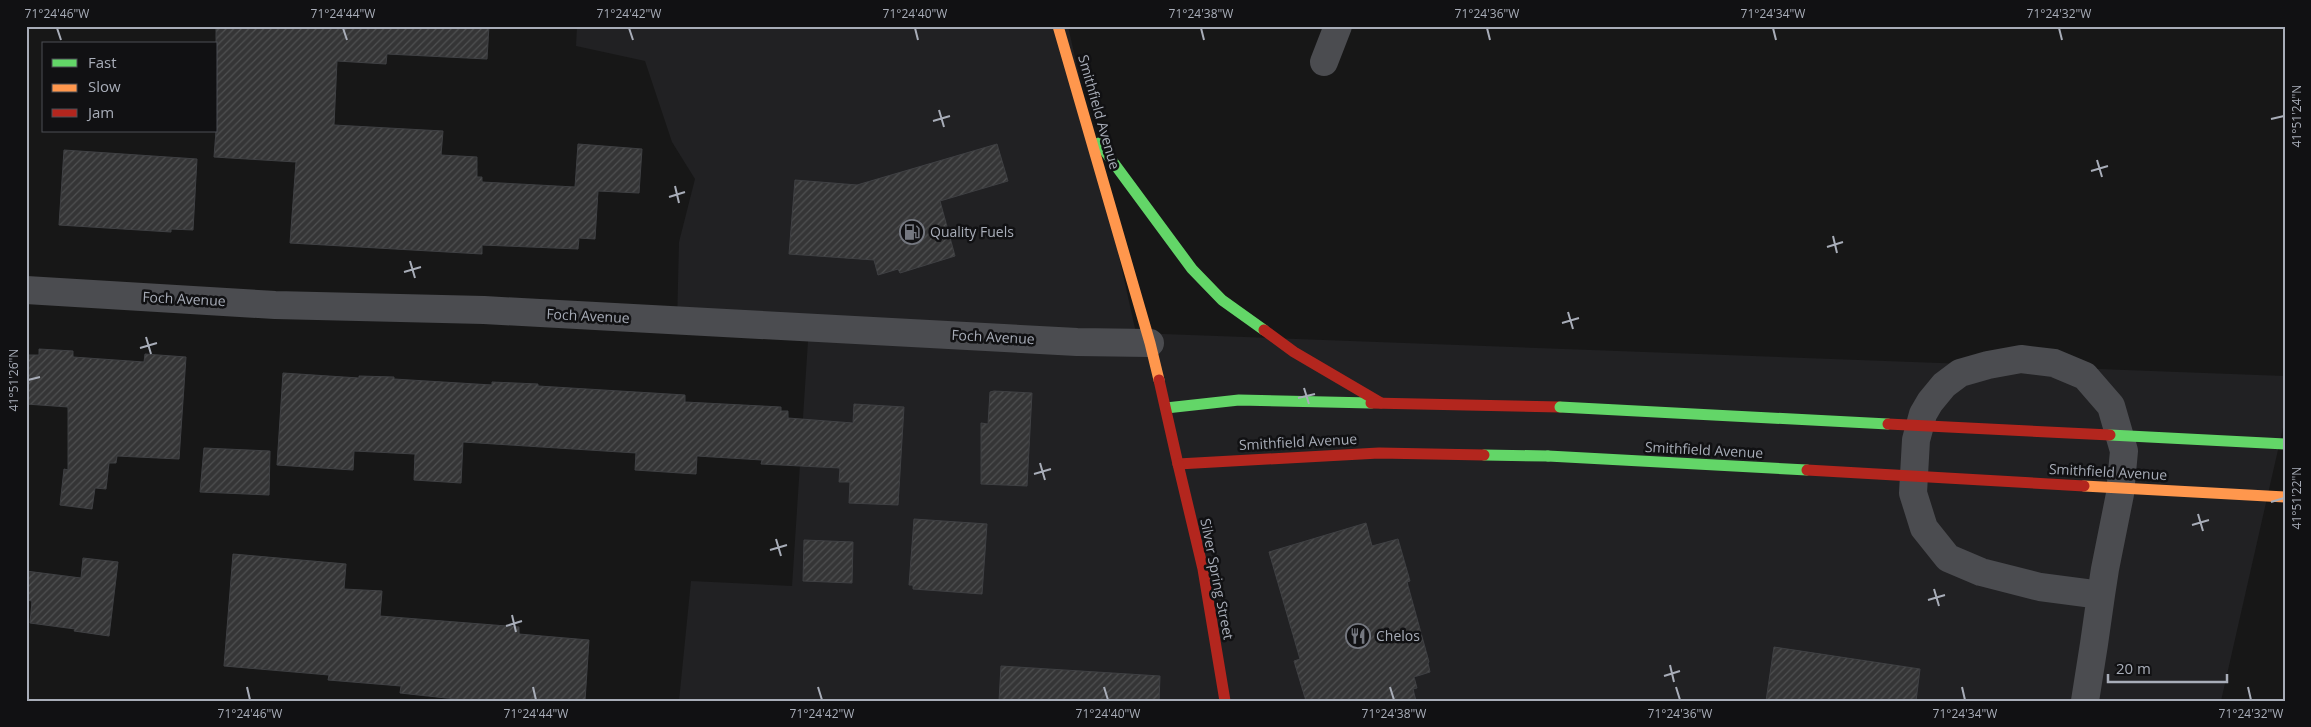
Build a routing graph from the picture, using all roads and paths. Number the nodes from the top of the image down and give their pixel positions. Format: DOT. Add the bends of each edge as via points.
graph roads {
  1 [pos="1058,26"];
  2 [pos="1338,26"];
  3 [pos="1324,62"];
  4 [pos="1088,130"];
  5 [pos="26,290"];
  6 [pos="1150,343"];
  7 [pos="1380,404"];
  8 [pos="1166,408"];
  9 [pos="2285,444"];
  10 [pos="1178,464"];
  11 [pos="2285,497"];
  12 [pos="2102,595"];
  13 [pos="1225,701"];
  14 [pos="2085,701"];
  1 -- 4 [label="main road, Smithfield Avenue"];
  2 -- 3 [label="street"];
  4 -- 6 [label="main road, Smithfield Avenue"];
  4 -- 7 [label="main road" via="1192,269 1222,300 1294,352"];
  5 -- 6 [label="street, Foch Avenue" via="275,305 484,310 1077,342"];
  6 -- 8 [label="main road, Smithfield Avenue"];
  7 -- 8 [label="main road" via="1239,400"];
  7 -- 9 [label="main road, bridge" via="1560,407"];
  8 -- 10 [label="main road, Smithfield Avenue"];
  10 -- 11 [label="main road, Smithfield Avenue, bridge" via="1379,453 1548,456"];
  10 -- 13 [label="main road, Silver Spring Street" via="1202,569"];
  12 -- 12 [label="street" via="2120,494 2124,451 2112,406 2084,376 2054,363 2022,359 1960,373 1930,402 1916,440 1913,493 1924,528 1948,558 1981,572 2040,587"];
  12 -- 14 [label="street"];
}
